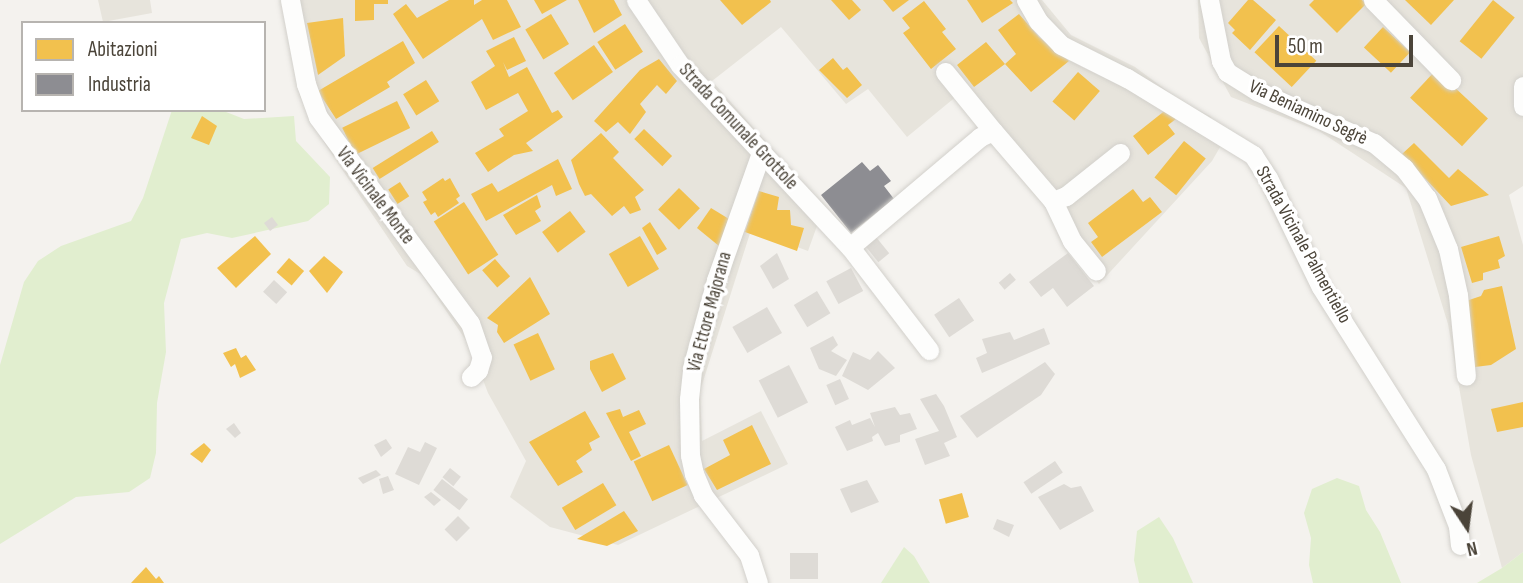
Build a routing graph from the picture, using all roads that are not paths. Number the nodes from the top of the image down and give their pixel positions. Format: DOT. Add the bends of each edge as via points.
graph roads {
  1 [pos="290,0"];
  2 [pos="636,0"];
  3 [pos="1026,0"];
  4 [pos="1209,0"];
  5 [pos="1373,0"];
  6 [pos="945,72"];
  7 [pos="1451,80"];
  8 [pos="1523,86"];
  9 [pos="1523,106"];
  10 [pos="993,131"];
  11 [pos="761,153"];
  12 [pos="1120,153"];
  13 [pos="1053,201"];
  14 [pos="850,247"];
  15 [pos="1096,271"];
  16 [pos="929,350"];
  17 [pos="1466,376"];
  18 [pos="471,377"];
  19 [pos="1460,545"];
  20 [pos="758,583"];
  1 -- 18 [label="street, Via Vicinale Monte" via="306,83 318,117 470,323 482,356"];
  2 -- 11 [label="street, Strada Comunale Grottole" via="680,65"];
  3 -- 19 [label="street, Strada Vicinale Palmentiello" via="1061,45 1127,78 1253,155 1321,287 1436,469 1458,526"];
  4 -- 17 [label="street, Via Beniamino Segrè" via="1227,72 1250,88 1374,143 1404,168 1427,198 1448,248"];
  5 -- 7 [label="street"];
  6 -- 10 [label="street"];
  8 -- 9 [label="street"];
  10 -- 13 [label="street"];
  10 -- 14 [label="street" via="980,136"];
  11 -- 14 [label="street, Strada Comunale Grottole"];
  11 -- 20 [label="street, Via Ettore Majorana" via="716,280 692,368 689,411 694,474 710,507 749,555"];
  12 -- 13 [label="street" via="1066,196"];
  13 -- 15 [label="street" via="1072,241"];
  14 -- 16 [label="street, Strada Comunale Grottole"];
}
